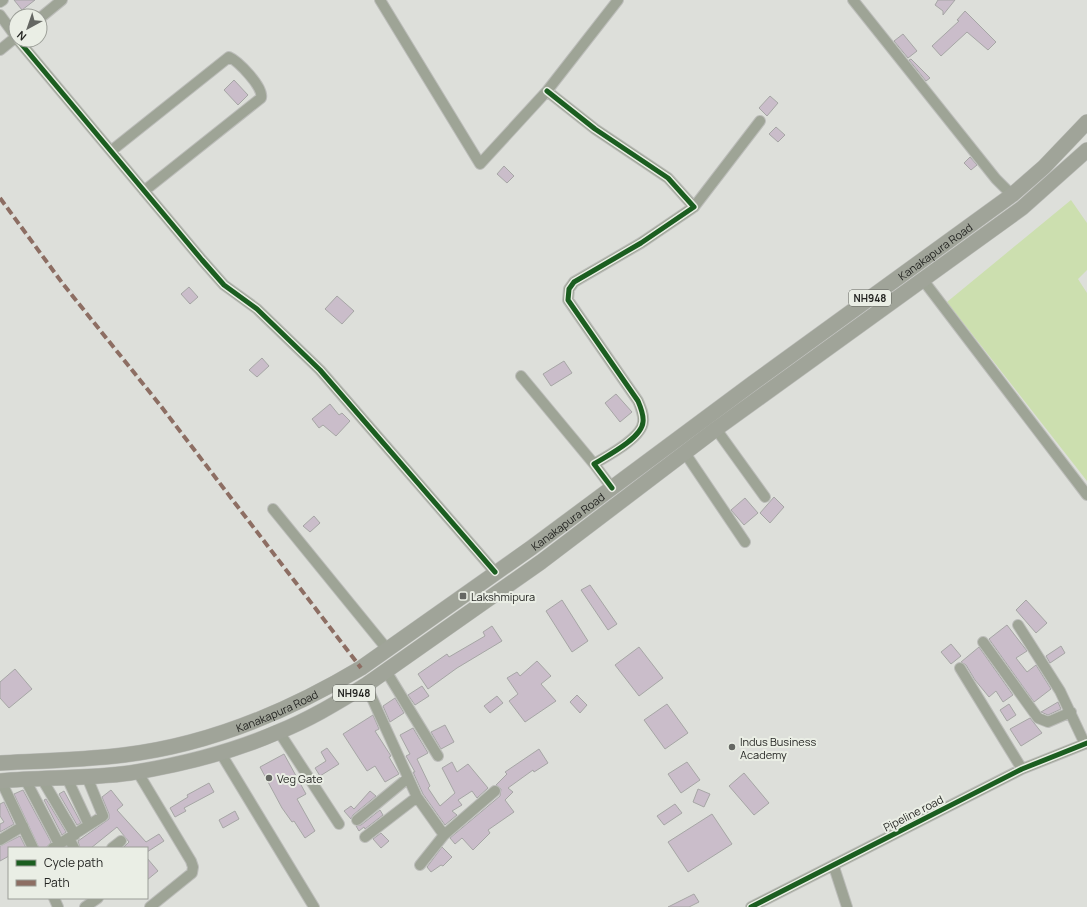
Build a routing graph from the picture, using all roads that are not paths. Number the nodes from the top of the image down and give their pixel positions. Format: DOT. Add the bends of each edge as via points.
graph roads {
  1 [pos="3,0"];
  2 [pos="62,0"];
  3 [pos="380,0"];
  4 [pos="618,0"];
  5 [pos="853,0"];
  6 [pos="0,2"];
  7 [pos="48,11"];
  8 [pos="0,14"];
  9 [pos="8,26"];
  10 [pos="8,44"];
  11 [pos="25,48"];
  12 [pos="0,50"];
  13 [pos="547,91"];
  14 [pos="760,122"];
  15 [pos="1087,122"];
  16 [pos="1087,150"];
  17 [pos="111,151"];
  18 [pos="144,191"];
  19 [pos="1012,195"];
  20 [pos="694,207"];
  21 [pos="923,280"];
  22 [pos="521,376"];
  23 [pos="716,429"];
  24 [pos="685,453"];
  25 [pos="594,464"];
  26 [pos="649,470"];
  27 [pos="612,488"];
  28 [pos="1087,495"];
  29 [pos="765,497"];
  30 [pos="274,509"];
  31 [pos="745,542"];
  32 [pos="495,572"];
  33 [pos="1018,625"];
  34 [pos="983,642"];
  35 [pos="387,649"];
  36 [pos="960,668"];
  37 [pos="386,671"];
  38 [pos="366,685"];
  39 [pos="1070,712"];
  40 [pos="278,732"];
  41 [pos="1086,744"];
  42 [pos="220,752"];
  43 [pos="438,756"];
  44 [pos="0,763"];
  45 [pos="1022,768"];
  46 [pos="137,771"];
  47 [pos="87,777"];
  48 [pos="67,778"];
  49 [pos="408,778"];
  50 [pos="25,779"];
  51 [pos="42,779"];
  52 [pos="1,781"];
  53 [pos="495,792"];
  54 [pos="417,796"];
  55 [pos="357,820"];
  56 [pos="339,824"];
  57 [pos="89,825"];
  58 [pos="23,826"];
  59 [pos="444,835"];
  60 [pos="72,836"];
  61 [pos="365,837"];
  62 [pos="0,840"];
  63 [pos="121,841"];
  64 [pos="56,846"];
  65 [pos="33,847"];
  66 [pos="74,847"];
  67 [pos="113,847"];
  68 [pos="835,864"];
  69 [pos="420,865"];
  70 [pos="97,899"];
  71 [pos="85,907"];
  72 [pos="151,907"];
  73 [pos="314,907"];
  74 [pos="751,907"];
  75 [pos="847,907"];
  1 -- 6 [label="street"];
  2 -- 7 [label="street"];
  3 -- 13 [label="street" via="480,164"];
  4 -- 13 [label="street"];
  5 -- 19 [label="street" via="996,179"];
  8 -- 9 [label="street"];
  10 -- 12 [label="street"];
  11 -- 17 [label="street"];
  13 -- 20 [label="street" via="595,128 668,178"];
  14 -- 20 [label="street"];
  15 -- 19 [label="highway, Kanakapura Road / NH948" via="1044,167"];
  16 -- 21 [label="highway, Kanakapura Road / NH948" via="1022,208"];
  17 -- 18 [label="street"];
  17 -- 18 [label="street" via="229,57 235,59 245,70 259,88 262,98"];
  18 -- 32 [label="street" via="224,285 257,309 320,370"];
  19 -- 26 [label="highway, Kanakapura Road / NH948" via="753,383"];
  20 -- 25 [label="street" via="641,244 574,282 569,289 568,300 643,411 640,432"];
  21 -- 23 [label="highway, Kanakapura Road / NH948"];
  21 -- 28 [label="street"];
  22 -- 25 [label="street"];
  23 -- 24 [label="highway, Kanakapura Road / NH948"];
  23 -- 29 [label="street"];
  24 -- 26 [label="highway, Kanakapura Road / NH948"];
  24 -- 31 [label="street"];
  25 -- 27 [label="street"];
  26 -- 27 [label="highway, Kanakapura Road / NH948"];
  26 -- 37 [label="highway, Kanakapura Road / NH948" via="540,562"];
  27 -- 32 [label="highway, Kanakapura Road / NH948"];
  30 -- 35 [label="street"];
  32 -- 35 [label="highway, Kanakapura Road / NH948"];
  33 -- 39 [label="street" via="1060,691"];
  34 -- 39 [label="street" via="1038,718 1048,722"];
  35 -- 44 [label="highway, Kanakapura Road / NH948" via="334,684 267,716 207,738 125,755"];
  36 -- 45 [label="street"];
  37 -- 38 [label="highway, Kanakapura Road / NH948"];
  37 -- 43 [label="street"];
  38 -- 40 [label="highway, Kanakapura Road / NH948"];
  38 -- 49 [label="street"];
  39 -- 41 [label="street"];
  40 -- 42 [label="highway, Kanakapura Road / NH948"];
  40 -- 56 [label="street"];
  41 -- 45 [label="street, Pipeline road"];
  42 -- 46 [label="highway, Kanakapura Road / NH948"];
  42 -- 73 [label="street"];
  45 -- 68 [label="street, Pipeline road"];
  46 -- 47 [label="highway, Kanakapura Road / NH948"];
  46 -- 72 [label="street" via="192,861 193,867 192,873"];
  47 -- 48 [label="highway, Kanakapura Road / NH948"];
  47 -- 57 [label="street" via="102,816"];
  48 -- 51 [label="highway, Kanakapura Road / NH948"];
  48 -- 57 [label="street"];
  49 -- 54 [label="street"];
  49 -- 55 [label="street"];
  50 -- 51 [label="highway, Kanakapura Road / NH948"];
  50 -- 52 [label="highway, Kanakapura Road / NH948"];
  50 -- 64 [label="street"];
  51 -- 60 [label="street"];
  52 -- 58 [label="street"];
  53 -- 59 [label="street"];
  54 -- 59 [label="street"];
  54 -- 61 [label="street"];
  57 -- 60 [label="street"];
  58 -- 62 [label="street"];
  58 -- 65 [label="street"];
  59 -- 69 [label="street"];
  60 -- 64 [label="street"];
  60 -- 66 [label="street"];
  63 -- 67 [label="street"];
  68 -- 74 [label="street, Pipeline road"];
  68 -- 75 [label="street"];
  70 -- 71 [label="street"];
}
